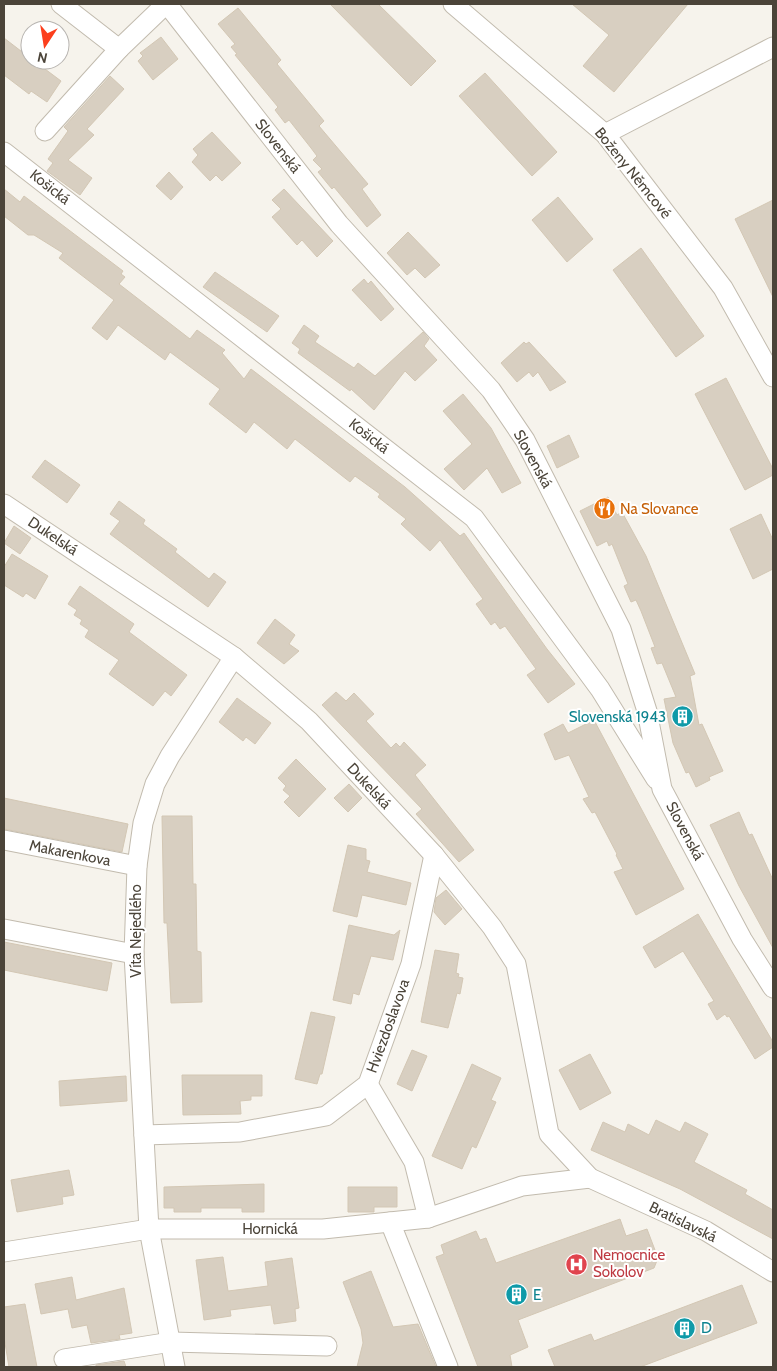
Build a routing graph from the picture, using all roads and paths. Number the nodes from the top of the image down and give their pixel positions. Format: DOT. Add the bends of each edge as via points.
graph roads {
  1 [pos="61,4"];
  2 [pos="167,4"];
  3 [pos="453,4"];
  4 [pos="773,47"];
  5 [pos="119,49"];
  6 [pos="46,131"];
  7 [pos="605,134"];
  8 [pos="4,152"];
  9 [pos="773,377"];
  10 [pos="4,504"];
  11 [pos="234,657"];
  12 [pos="662,789"];
  13 [pos="4,840"];
  14 [pos="434,855"];
  15 [pos="136,866"];
  16 [pos="4,929"];
  17 [pos="134,954"];
  18 [pos="773,988"];
  19 [pos="368,1084"];
  20 [pos="144,1135"];
  21 [pos="590,1178"];
  22 [pos="428,1218"];
  23 [pos="390,1222"];
  24 [pos="149,1230"];
  25 [pos="4,1252"];
  26 [pos="773,1272"];
  27 [pos="171,1342"];
  28 [pos="327,1346"];
  29 [pos="64,1358"];
  30 [pos="174,1367"];
  31 [pos="448,1367"];
  1 -- 5 [label="street"];
  2 -- 5 [label="street"];
  2 -- 12 [label="street, Slovenská" via="339,224 490,390 525,440 621,629 647,711"];
  3 -- 7 [label="street, Boženy Němcové"];
  4 -- 7 [label="street"];
  5 -- 6 [label="street"];
  7 -- 9 [label="street, Boženy Němcové" via="723,288"];
  8 -- 12 [label="street, Košická" via="474,518 600,689"];
  10 -- 11 [label="street, Dukelská"];
  11 -- 14 [label="street, Dukelská" via="309,721"];
  11 -- 15 [label="street, Víta Nejedlého" via="155,784 143,823"];
  12 -- 18 [label="street, Slovenská" via="742,939"];
  13 -- 15 [label="street, Makarenkova"];
  14 -- 19 [label="street, Hviezdoslavova" via="411,964"];
  14 -- 21 [label="street, Dukelská" via="492,927 516,964 549,1134"];
  15 -- 17 [label="street, Víta Nejedlého"];
  16 -- 17 [label="street"];
  17 -- 20 [label="street, Víta Nejedlého"];
  19 -- 20 [label="street, Hviezdoslavova" via="326,1116 240,1132"];
  19 -- 22 [label="street" via="414,1162"];
  20 -- 24 [label="street, Víta Nejedlého"];
  21 -- 22 [label="street, Hornická" via="522,1186"];
  21 -- 26 [label="street, Bratislavská" via="706,1231"];
  22 -- 23 [label="street, Hornická"];
  23 -- 24 [label="street, Hornická" via="323,1228"];
  23 -- 31 [label="street"];
  24 -- 25 [label="street, Hornická"];
  24 -- 27 [label="street"];
  27 -- 28 [label="street"];
  27 -- 29 [label="street"];
  27 -- 30 [label="street"];
}
